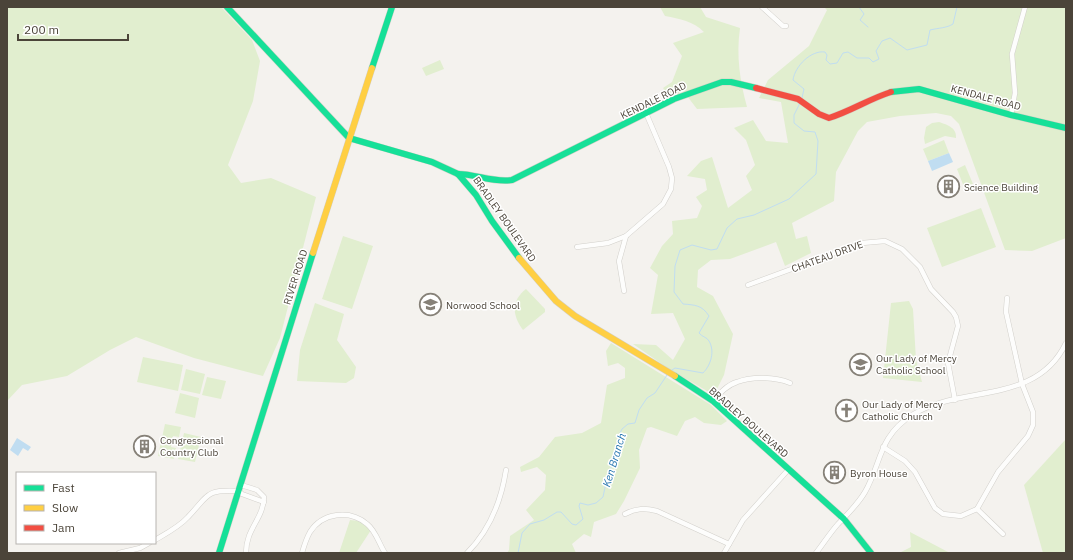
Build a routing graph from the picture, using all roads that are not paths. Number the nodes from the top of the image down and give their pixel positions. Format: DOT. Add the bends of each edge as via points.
graph roads {
  1 [pos="227,7"];
  2 [pos="392,7"];
  3 [pos="762,7"];
  4 [pos="1025,7"];
  5 [pos="786,26"];
  6 [pos="646,114"];
  7 [pos="1011,115"];
  8 [pos="1066,128"];
  9 [pos="349,138"];
  10 [pos="458,174"];
  11 [pos="626,236"];
  12 [pos="576,248"];
  13 [pos="748,285"];
  14 [pos="624,291"];
  15 [pos="1007,298"];
  16 [pos="1066,343"];
  17 [pos="1065,350"];
  18 [pos="790,383"];
  19 [pos="1022,384"];
  20 [pos="955,400"];
  21 [pos="713,401"];
  22 [pos="883,447"];
  23 [pos="506,470"];
  24 [pos="788,470"];
  25 [pos="240,488"];
  26 [pos="264,502"];
  27 [pos="977,509"];
  28 [pos="625,514"];
  29 [pos="844,520"];
  30 [pos="1003,534"];
  31 [pos="156,539"];
  32 [pos="729,544"];
  33 [pos="140,550"];
  34 [pos="119,553"];
  35 [pos="219,553"];
  36 [pos="246,553"];
  37 [pos="302,553"];
  38 [pos="385,553"];
  39 [pos="467,553"];
  40 [pos="724,553"];
  41 [pos="816,553"];
  42 [pos="871,553"];
  1 -- 9 [label="main road"];
  2 -- 9 [label="main road, RIVER ROAD"];
  3 -- 5 [label="street"];
  4 -- 7 [label="street" via="1012,54 1015,93"];
  6 -- 7 [label="main road, KENDALE ROAD" via="674,99 722,82 731,82 800,100 818,114 829,118 871,98 891,92 919,89"];
  6 -- 10 [label="main road, KENDALE ROAD" via="510,181"];
  6 -- 11 [label="street" via="669,167 671,188 663,204"];
  7 -- 8 [label="main road, KENDALE ROAD"];
  9 -- 10 [label="main road, BRADLEY BOULEVARD" via="432,162"];
  9 -- 25 [label="main road, RIVER ROAD"];
  10 -- 21 [label="main road, BRADLEY BOULEVARD" via="476,194 522,262 556,301"];
  11 -- 12 [label="street" via="608,243"];
  11 -- 14 [label="street" via="619,261"];
  13 -- 20 [label="street, CHATEAU DRIVE" via="862,243 885,241 902,248 920,267 931,289 956,317 958,326 948,363"];
  15 -- 19 [label="street" via="1006,312"];
  16 -- 17 [label="street"];
  17 -- 19 [label="street" via="1043,371"];
  18 -- 21 [label="street" via="782,379 738,381"];
  19 -- 20 [label="street"];
  19 -- 27 [label="street" via="1033,412 1033,425 1028,436 998,472"];
  20 -- 22 [label="street" via="934,404 911,416 897,428"];
  21 -- 24 [label="main road, BRADLEY BOULEVARD"];
  22 -- 27 [label="street" via="905,461 915,472 935,508 943,514 961,516"];
  22 -- 29 [label="street" via="865,491"];
  23 -- 39 [label="street" via="494,514 485,531"];
  24 -- 29 [label="main road, BRADLEY BOULEVARD"];
  24 -- 32 [label="street" via="743,520"];
  25 -- 26 [label="street" via="242,494"];
  25 -- 26 [label="street" via="262,494"];
  25 -- 31 [label="street" via="208,494 178,526"];
  25 -- 35 [label="main road, RIVER ROAD"];
  26 -- 36 [label="street" via="262,511 248,535"];
  27 -- 30 [label="street"];
  28 -- 32 [label="street" via="633,509 657,511"];
  29 -- 41 [label="street"];
  29 -- 42 [label="main road, BRADLEY BOULEVARD"];
  32 -- 40 [label="street"];
  33 -- 34 [label="street"];
  37 -- 38 [label="street" via="307,537 317,524 326,517 343,515 359,518 368,524"];
}
